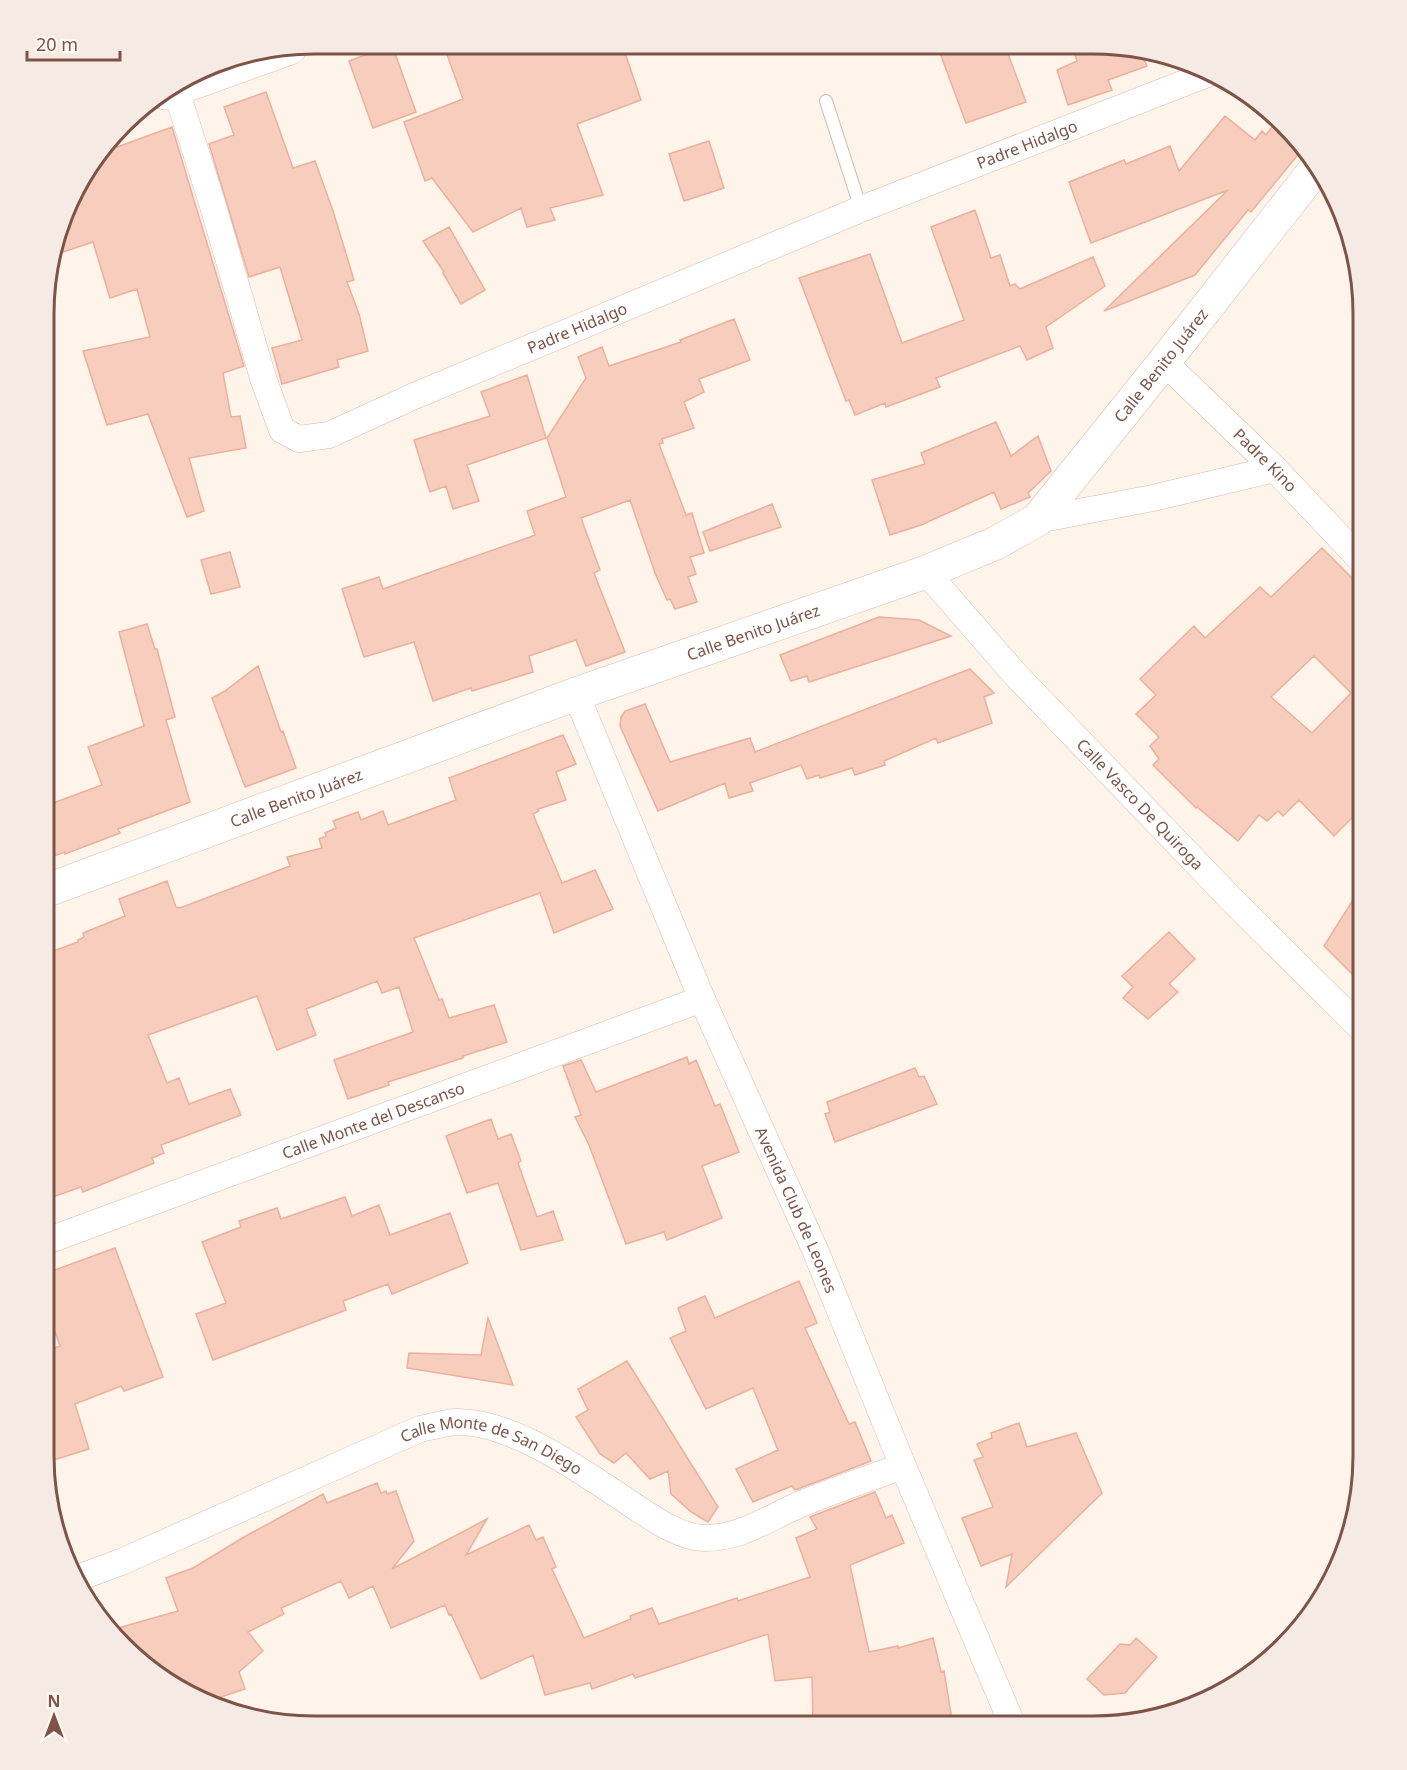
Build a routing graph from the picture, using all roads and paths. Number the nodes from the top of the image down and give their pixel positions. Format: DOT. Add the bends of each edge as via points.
graph roads {
  1 [pos="254,61"];
  2 [pos="1200,77"];
  3 [pos="197,82"];
  4 [pos="172,96"];
  5 [pos="826,101"];
  6 [pos="1312,174"];
  7 [pos="861,209"];
  8 [pos="1164,362"];
  9 [pos="1275,469"];
  10 [pos="1037,520"];
  11 [pos="1353,551"];
  12 [pos="926,572"];
  13 [pos="576,694"];
  14 [pos="54,888"];
  15 [pos="702,999"];
  16 [pos="1353,1020"];
  17 [pos="54,1238"];
  18 [pos="903,1466"];
  19 [pos="84,1576"];
  20 [pos="1009,1716"];
  1 -- 3 [label="street"];
  2 -- 7 [label="street, Padre Hidalgo"];
  4 -- 7 [label="street, Padre Hidalgo" via="213,206 282,430 299,439 330,435"];
  5 -- 7 [label="lane"];
  6 -- 8 [label="street, Calle Benito Juárez"];
  8 -- 9 [label="street, Padre Kino"];
  8 -- 10 [label="street, Calle Benito Juárez"];
  9 -- 10 [label="street"];
  9 -- 11 [label="street, Padre Kino"];
  10 -- 12 [label="street, Calle Benito Juárez" via="996,543"];
  12 -- 13 [label="street, Calle Benito Juárez"];
  12 -- 16 [label="street, Calle Vasco De Quiroga" via="1022,681"];
  13 -- 14 [label="street, Calle Benito Juárez"];
  13 -- 15 [label="street, Avenida Club de Leones"];
  15 -- 17 [label="street, Calle Monte del Descanso"];
  15 -- 18 [label="street, Avenida Club de Leones" via="816,1252"];
  18 -- 19 [label="street, Calle Monte de San Diego" via="799,1505 739,1534 701,1538 650,1516 562,1458 520,1437 456,1422 420,1428"];
  18 -- 20 [label="street, Avenida Club de Leones"];
}
